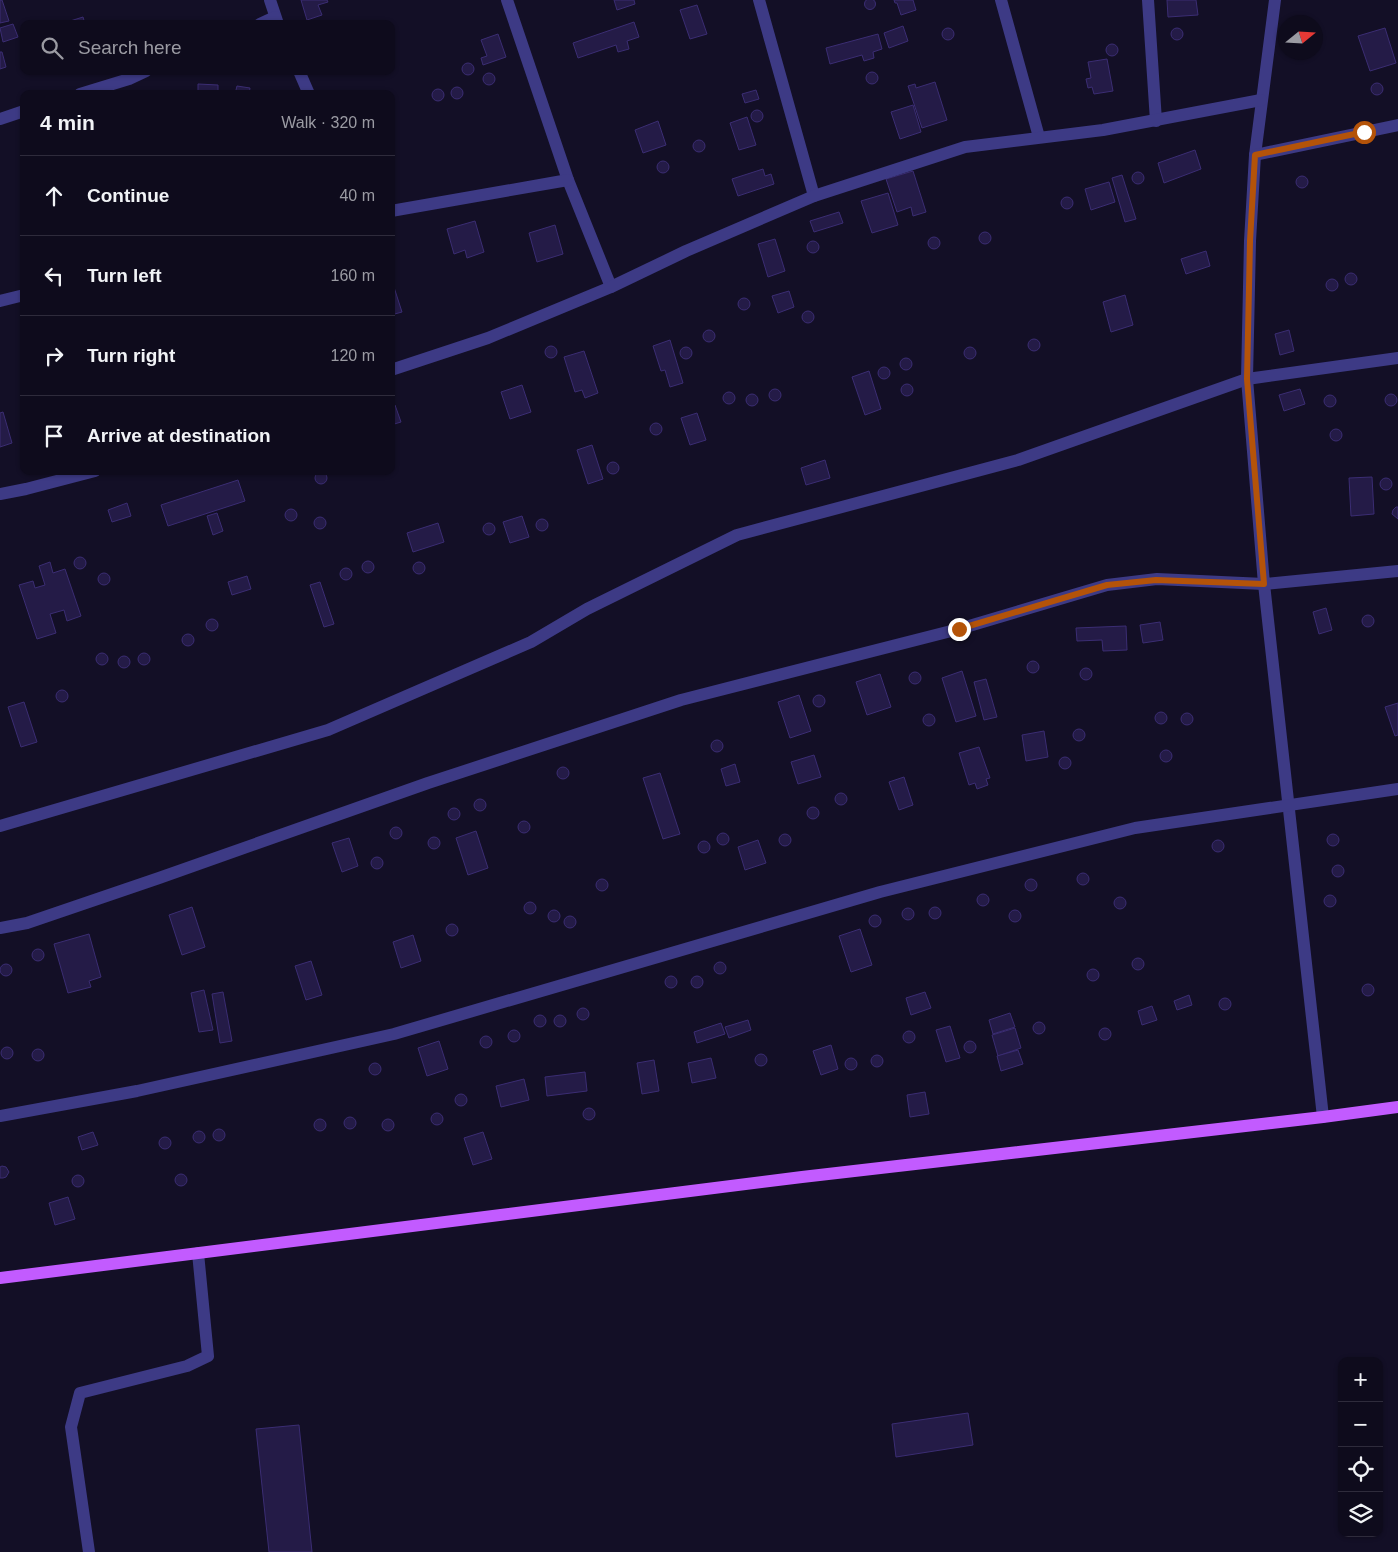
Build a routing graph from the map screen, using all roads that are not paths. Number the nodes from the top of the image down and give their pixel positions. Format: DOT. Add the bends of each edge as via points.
graph roads {
  1 [pos="270,0"];
  2 [pos="507,0"];
  3 [pos="759,0"];
  4 [pos="1001,0"];
  5 [pos="1148,0"];
  6 [pos="1274,0"];
  7 [pos="277,20"];
  8 [pos="138,75"];
  9 [pos="301,75"];
  10 [pos="93,90"];
  11 [pos="307,90"];
  12 [pos="1262,100"];
  13 [pos="20,112"];
  14 [pos="0,119"];
  15 [pos="1156,121"];
  16 [pos="1398,125"];
  17 [pos="1039,137"];
  18 [pos="1255,155"];
  19 [pos="568,180"];
  20 [pos="814,196"];
  21 [pos="395,210"];
  22 [pos="611,287"];
  23 [pos="20,296"];
  24 [pos="0,301"];
  25 [pos="1398,358"];
  26 [pos="395,369"];
  27 [pos="1247,379"];
  28 [pos="80,475"];
  29 [pos="0,494"];
  30 [pos="1398,572"];
  31 [pos="1264,584"];
  32 [pos="1398,789"];
  33 [pos="1288,806"];
  34 [pos="0,826"];
  35 [pos="0,928"];
  36 [pos="1398,1107"];
  37 [pos="0,1116"];
  38 [pos="1323,1117"];
  39 [pos="198,1253"];
  40 [pos="0,1278"];
  41 [pos="89,1552"];
  1 -- 7 [label="street"];
  2 -- 19 [label="street"];
  3 -- 20 [label="street"];
  4 -- 17 [label="street"];
  5 -- 15 [label="street"];
  6 -- 12 [label="street"];
  8 -- 10 [label="street"];
  9 -- 11 [label="street"];
  12 -- 15 [label="street"];
  12 -- 18 [label="street"];
  13 -- 14 [label="street"];
  15 -- 17 [label="street"];
  16 -- 18 [label="street"];
  17 -- 20 [label="street" via="965,147"];
  18 -- 27 [label="street"];
  19 -- 21 [label="street"];
  19 -- 22 [label="street"];
  20 -- 22 [label="street"];
  22 -- 26 [label="street" via="488,338"];
  23 -- 24 [label="street"];
  25 -- 27 [label="street"];
  27 -- 31 [label="street"];
  27 -- 34 [label="street" via="1018,460 737,535 587,609 531,642 328,730"];
  28 -- 29 [label="street"];
  30 -- 31 [label="street"];
  31 -- 33 [label="street"];
  31 -- 35 [label="street" via="1156,580 1107,585 959,629 680,700 428,783 159,878"];
  32 -- 33 [label="street"];
  33 -- 37 [label="street" via="1135,828 880,892 394,1034 137,1091"];
  33 -- 38 [label="street"];
  36 -- 38 [label="main road"];
  38 -- 39 [label="main road" via="802,1177"];
  39 -- 40 [label="main road"];
  39 -- 41 [label="street" via="208,1356 187,1366 80,1393 71,1427"];
}
